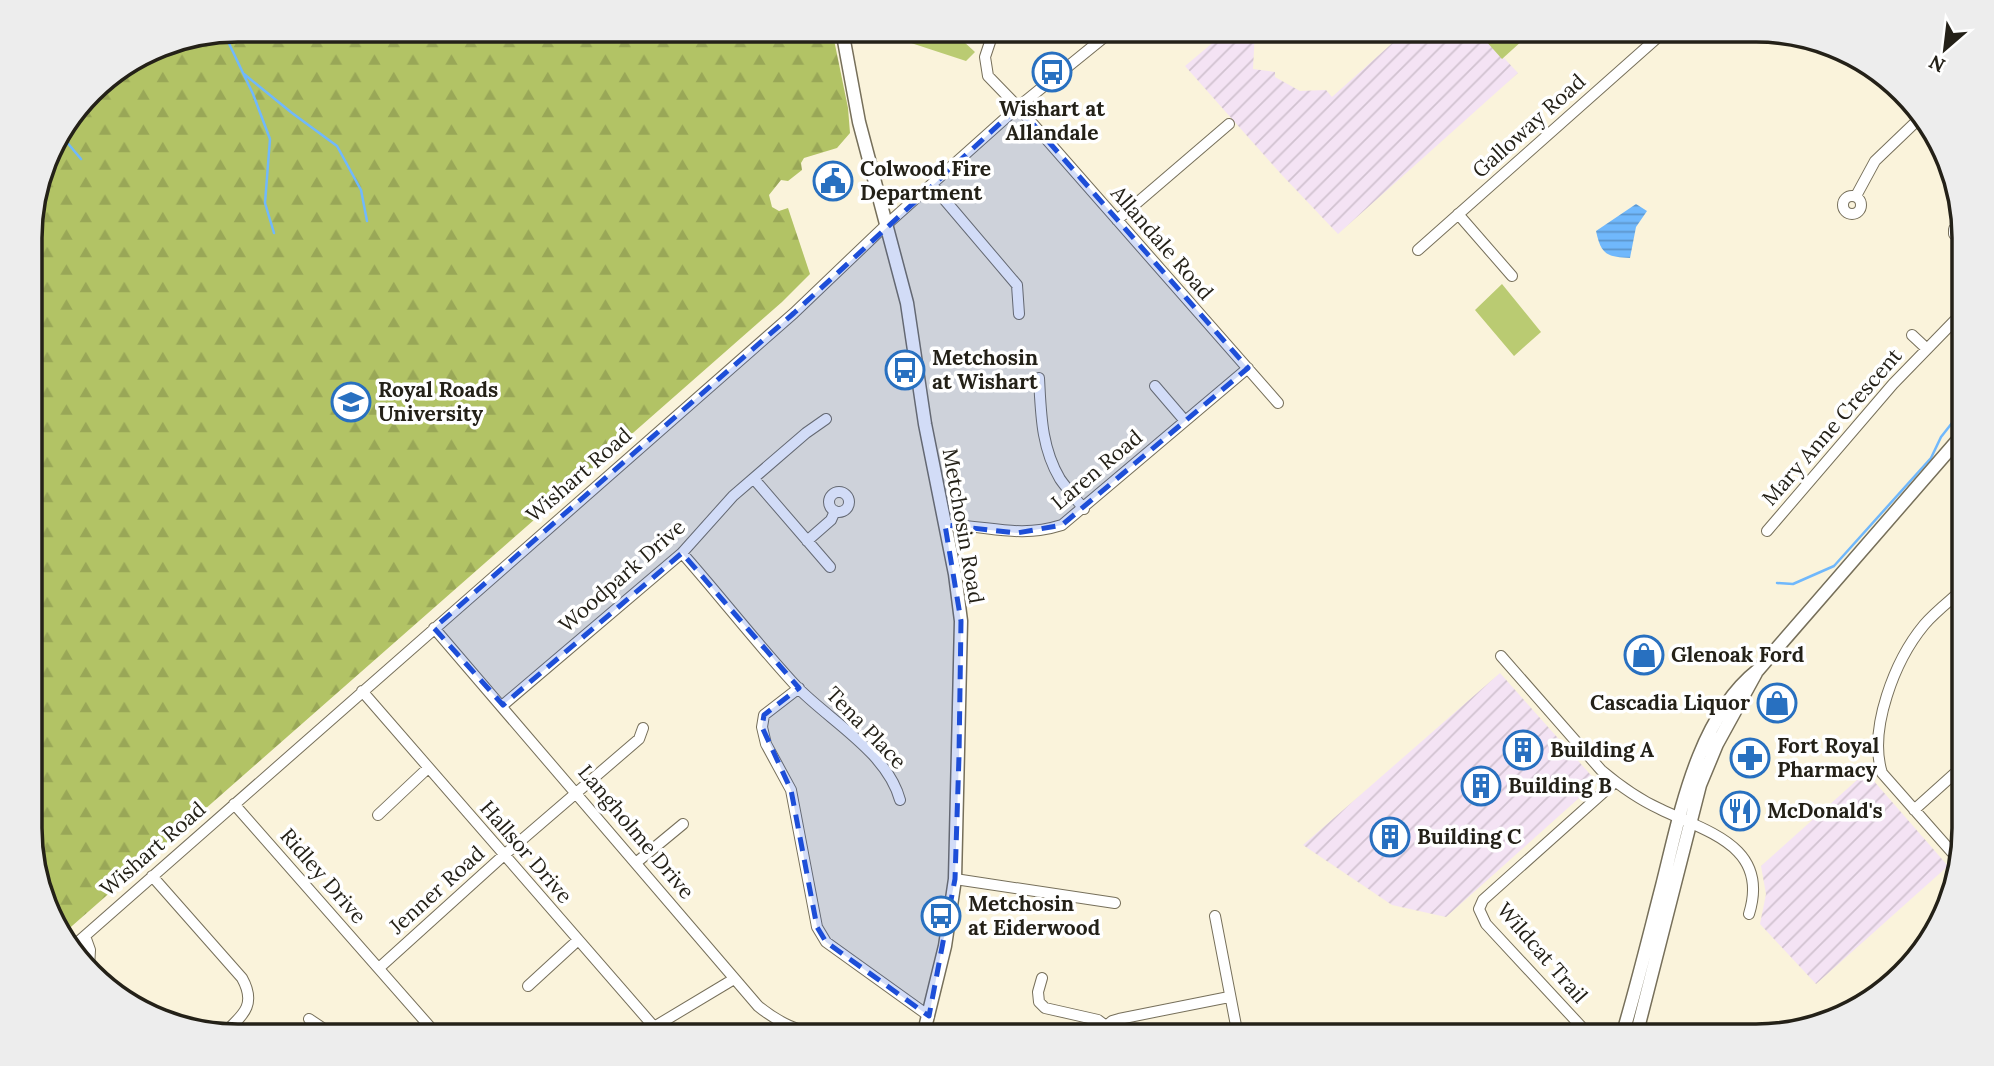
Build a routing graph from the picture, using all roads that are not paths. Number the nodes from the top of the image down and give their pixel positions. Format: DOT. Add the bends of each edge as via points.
graph roads {
  1 [pos="844,42"];
  2 [pos="990,42"];
  3 [pos="1098,42"];
  4 [pos="1652,42"];
  5 [pos="1018,107"];
  6 [pos="1914,123"];
  7 [pos="1229,124"];
  8 [pos="932,185"];
  9 [pos="1856,196"];
  10 [pos="1458,214"];
  11 [pos="1117,220"];
  12 [pos="886,225"];
  13 [pos="1418,250"];
  14 [pos="1513,276"];
  15 [pos="1019,314"];
  16 [pos="1952,323"];
  17 [pos="1912,335"];
  18 [pos="1927,349"];
  19 [pos="1248,369"];
  20 [pos="1039,377"];
  21 [pos="1155,386"];
  22 [pos="1278,403"];
  23 [pos="826,419"];
  24 [pos="1185,421"];
  25 [pos="1952,447"];
  26 [pos="754,479"];
  27 [pos="1084,509"];
  28 [pos="835,511"];
  29 [pos="945,525"];
  30 [pos="1767,531"];
  31 [pos="807,541"];
  32 [pos="682,553"];
  33 [pos="830,567"];
  34 [pos="1952,599"];
  35 [pos="435,628"];
  36 [pos="1501,656"];
  37 [pos="799,688"];
  38 [pos="362,691"];
  39 [pos="503,705"];
  40 [pos="643,728"];
  41 [pos="428,768"];
  42 [pos="1952,776"];
  43 [pos="1615,782"];
  44 [pos="577,792"];
  45 [pos="900,800"];
  46 [pos="234,804"];
  47 [pos="1914,810"];
  48 [pos="378,815"];
  49 [pos="1685,820"];
  50 [pos="683,824"];
  51 [pos="1950,850"];
  52 [pos="504,855"];
  53 [pos="637,862"];
  54 [pos="152,876"];
  55 [pos="954,879"];
  56 [pos="1115,903"];
  57 [pos="1749,914"];
  58 [pos="1215,916"];
  59 [pos="85,936"];
  60 [pos="79,941"];
  61 [pos="577,941"];
  62 [pos="90,955"];
  63 [pos="379,968"];
  64 [pos="1042,978"];
  65 [pos="734,979"];
  66 [pos="528,986"];
  67 [pos="1229,997"];
  68 [pos="929,1016"];
  69 [pos="309,1019"];
  70 [pos="233,1024"];
  71 [pos="316,1024"];
  72 [pos="428,1024"];
  73 [pos="649,1024"];
  74 [pos="670,1024"];
  75 [pos="783,1024"];
  76 [pos="927,1024"];
  77 [pos="1102,1024"];
  78 [pos="1110,1024"];
  79 [pos="1235,1024"];
  80 [pos="1579,1024"];
  81 [pos="1626,1024"];
  82 [pos="1639,1024"];
  1 -- 12 [label="main road, Metchosin Road"];
  2 -- 5 [label="street, Allandale Road" via="985,57 988,76"];
  3 -- 5 [label="street, Wishart Road"];
  4 -- 10 [label="street, Galloway Road"];
  5 -- 8 [label="street, Wishart Road"];
  5 -- 11 [label="street, Allandale Road"];
  6 -- 9 [label="street" via="1875,161"];
  7 -- 11 [label="street"];
  8 -- 12 [label="street, Wishart Road"];
  8 -- 15 [label="street" via="1017,285"];
  10 -- 13 [label="street, Galloway Road"];
  10 -- 14 [label="street"];
  11 -- 19 [label="street, Allandale Road"];
  12 -- 29 [label="main road, Metchosin Road" via="907,303"];
  12 -- 35 [label="street, Wishart Road" via="794,313"];
  16 -- 18 [label="street, Mary Anne Crescent"];
  17 -- 18 [label="street, Mary Anne Crescent"];
  18 -- 30 [label="street, Mary Anne Crescent"];
  19 -- 22 [label="street, Allandale Road"];
  19 -- 24 [label="street, Laren Road"];
  20 -- 27 [label="street" via="1042,431 1049,454 1060,479"];
  21 -- 24 [label="street"];
  23 -- 26 [label="street, Woodpark Drive"];
  24 -- 27 [label="street, Laren Road"];
  25 -- 49 [label="main road" via="1758,670 1713,754"];
  26 -- 31 [label="street"];
  26 -- 32 [label="street, Woodpark Drive"];
  27 -- 29 [label="street, Laren Road" via="1062,525 1042,531 1017,533"];
  28 -- 31 [label="street"];
  29 -- 55 [label="main road, Metchosin Road" via="961,621"];
  31 -- 33 [label="street"];
  32 -- 37 [label="street, Tena Place"];
  32 -- 39 [label="street, Woodpark Drive"];
  34 -- 47 [label="street" via="1924,624 1905,652 1881,720 1878,760 1882,773"];
  35 -- 38 [label="street, Wishart Road"];
  35 -- 39 [label="street, Langholme Drive"];
  36 -- 43 [label="street"];
  37 -- 45 [label="street, Tena Place" via="871,754 895,783"];
  37 -- 68 [label="street" via="764,715 762,727 791,790 817,927 827,942"];
  38 -- 41 [label="street, Hallsor Drive"];
  38 -- 46 [label="street, Wishart Road"];
  39 -- 44 [label="street, Langholme Drive"];
  40 -- 44 [label="street, Jenner Road" via="639,740"];
  41 -- 48 [label="street"];
  41 -- 52 [label="street, Hallsor Drive"];
  42 -- 47 [label="street"];
  43 -- 49 [label="street"];
  43 -- 80 [label="street, Wildcat Trail" via="1483,900 1479,909 1486,924"];
  44 -- 52 [label="street, Jenner Road"];
  44 -- 53 [label="street, Langholme Drive"];
  46 -- 54 [label="street, Wishart Road"];
  46 -- 63 [label="street, Ridley Drive"];
  47 -- 51 [label="street"];
  49 -- 57 [label="street" via="1721,837 1741,853 1754,893"];
  49 -- 81 [label="main road"];
  49 -- 82 [label="main road"];
  50 -- 53 [label="street"];
  52 -- 61 [label="street, Hallsor Drive"];
  52 -- 63 [label="street, Jenner Road"];
  53 -- 65 [label="street, Langholme Drive"];
  54 -- 59 [label="street, Wishart Road"];
  54 -- 70 [label="street" via="243,978 248,1006"];
  55 -- 56 [label="street"];
  55 -- 68 [label="main road, Metchosin Road"];
  58 -- 67 [label="street"];
  59 -- 60 [label="street, Wishart Road"];
  59 -- 62 [label="street"];
  61 -- 66 [label="street"];
  61 -- 73 [label="street, Hallsor Drive"];
  63 -- 72 [label="street, Ridley Drive"];
  64 -- 77 [label="street" via="1038,992 1045,1009"];
  65 -- 74 [label="street"];
  65 -- 75 [label="street, Langholme Drive" via="758,1006"];
  67 -- 78 [label="street"];
  67 -- 79 [label="street"];
  68 -- 76 [label="main road, Metchosin Road"];
  69 -- 71 [label="street"];
}
